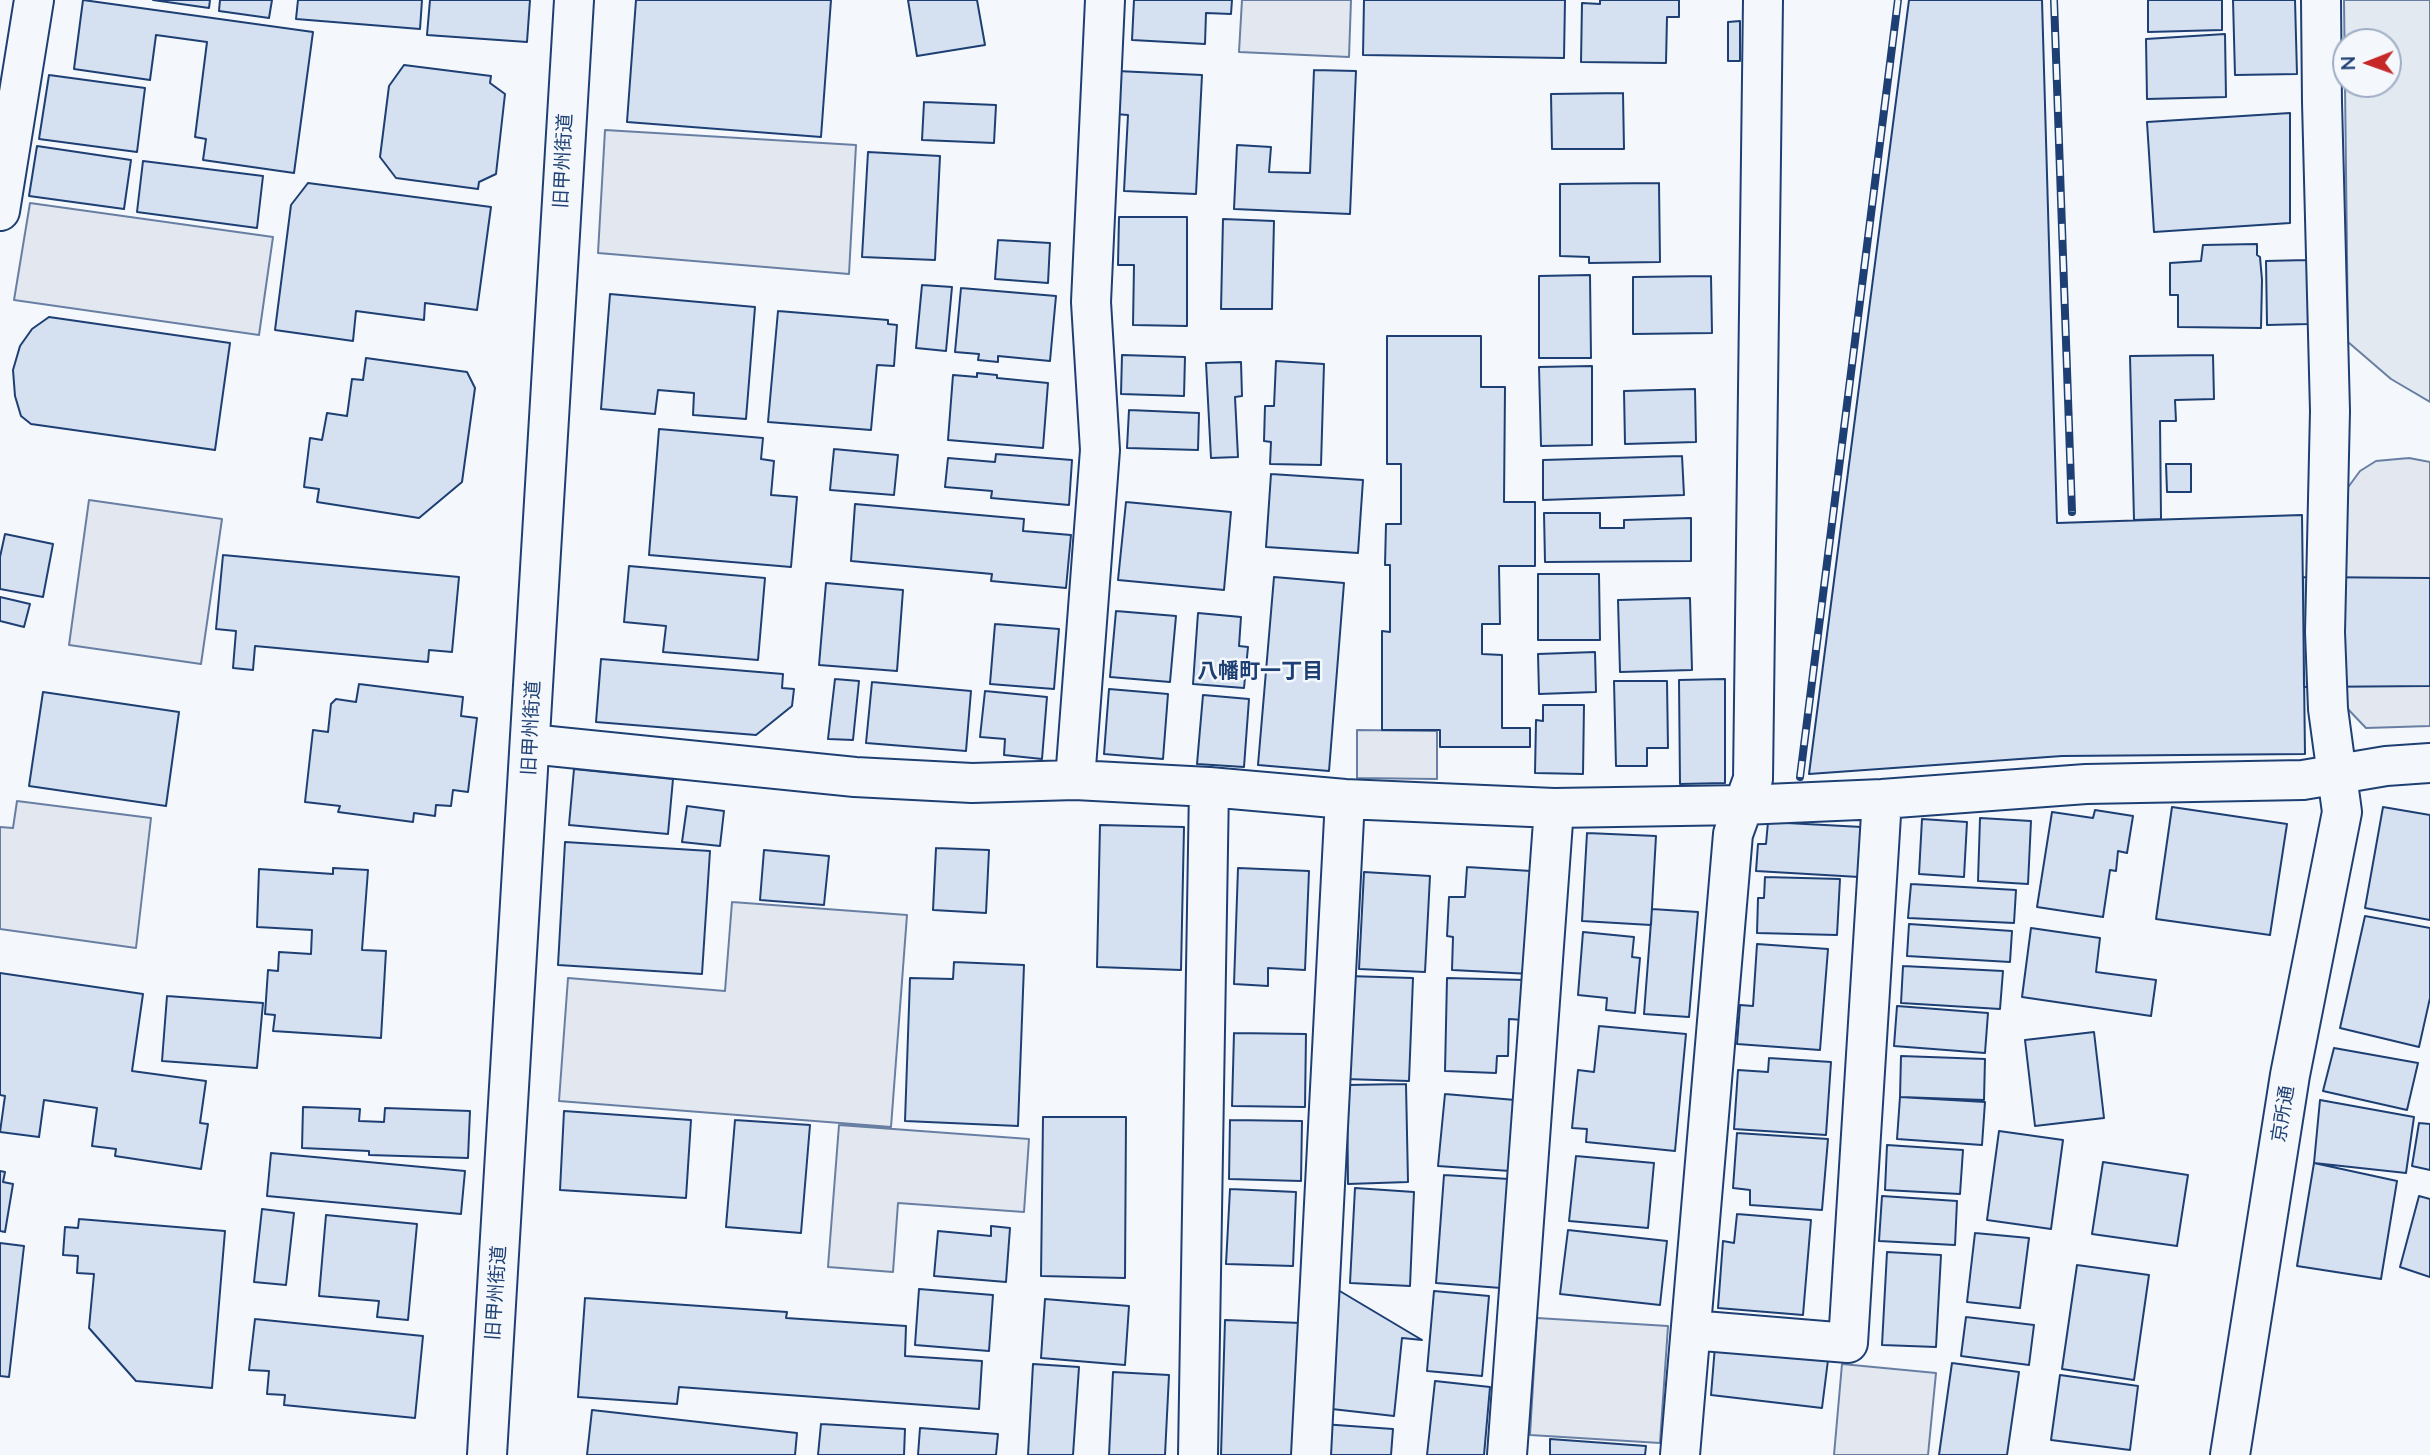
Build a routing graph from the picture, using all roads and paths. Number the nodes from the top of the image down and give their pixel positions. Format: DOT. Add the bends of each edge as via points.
graph roads {
  1 [pos="34,0"];
  2 [pos="574,0"];
  3 [pos="1105,0"];
  4 [pos="1763,0"];
  5 [pos="2321,0"];
  6 [pos="0,211"];
  7 [pos="530,744"];
  8 [pos="2430,763"];
  9 [pos="2337,774"];
  10 [pos="1075,780"];
  11 [pos="1209,786"];
  12 [pos="1882,799"];
  13 [pos="1345,800"];
  14 [pos="1743,805"];
  15 [pos="1554,808"];
  16 [pos="1691,1330"];
  17 [pos="487,1455"];
  18 [pos="1198,1455"];
  19 [pos="1311,1455"];
  20 [pos="1507,1455"];
  21 [pos="1680,1455"];
  22 [pos="2230,1455"];
  1 -- 6 [label="street"];
  2 -- 7 [label="street, 旧甲州街道"];
  3 -- 10 [label="street" via="1091,302 1100,450"];
  4 -- 14 [label="street" via="1753,779"];
  5 -- 9 [label="street, 京所通" via="2330,411 2324,632"];
  7 -- 10 [label="street" via="855,776 972,783"];
  7 -- 17 [label="street, 旧甲州街道"];
  8 -- 9 [label="street"];
  9 -- 12 [label="street" via="2303,780 2086,784"];
  9 -- 22 [label="street, 京所通" via="2342,812 2290,1075"];
  10 -- 11 [label="street"];
  11 -- 13 [label="street"];
  11 -- 18 [label="street"];
  12 -- 14 [label="street"];
  12 -- 16 [label="street" via="1848,1343"];
  13 -- 15 [label="street"];
  13 -- 19 [label="street"];
  14 -- 15 [label="street"];
  14 -- 16 [label="street" via="1733,834"];
  15 -- 20 [label="street"];
  16 -- 21 [label="street"];
}
